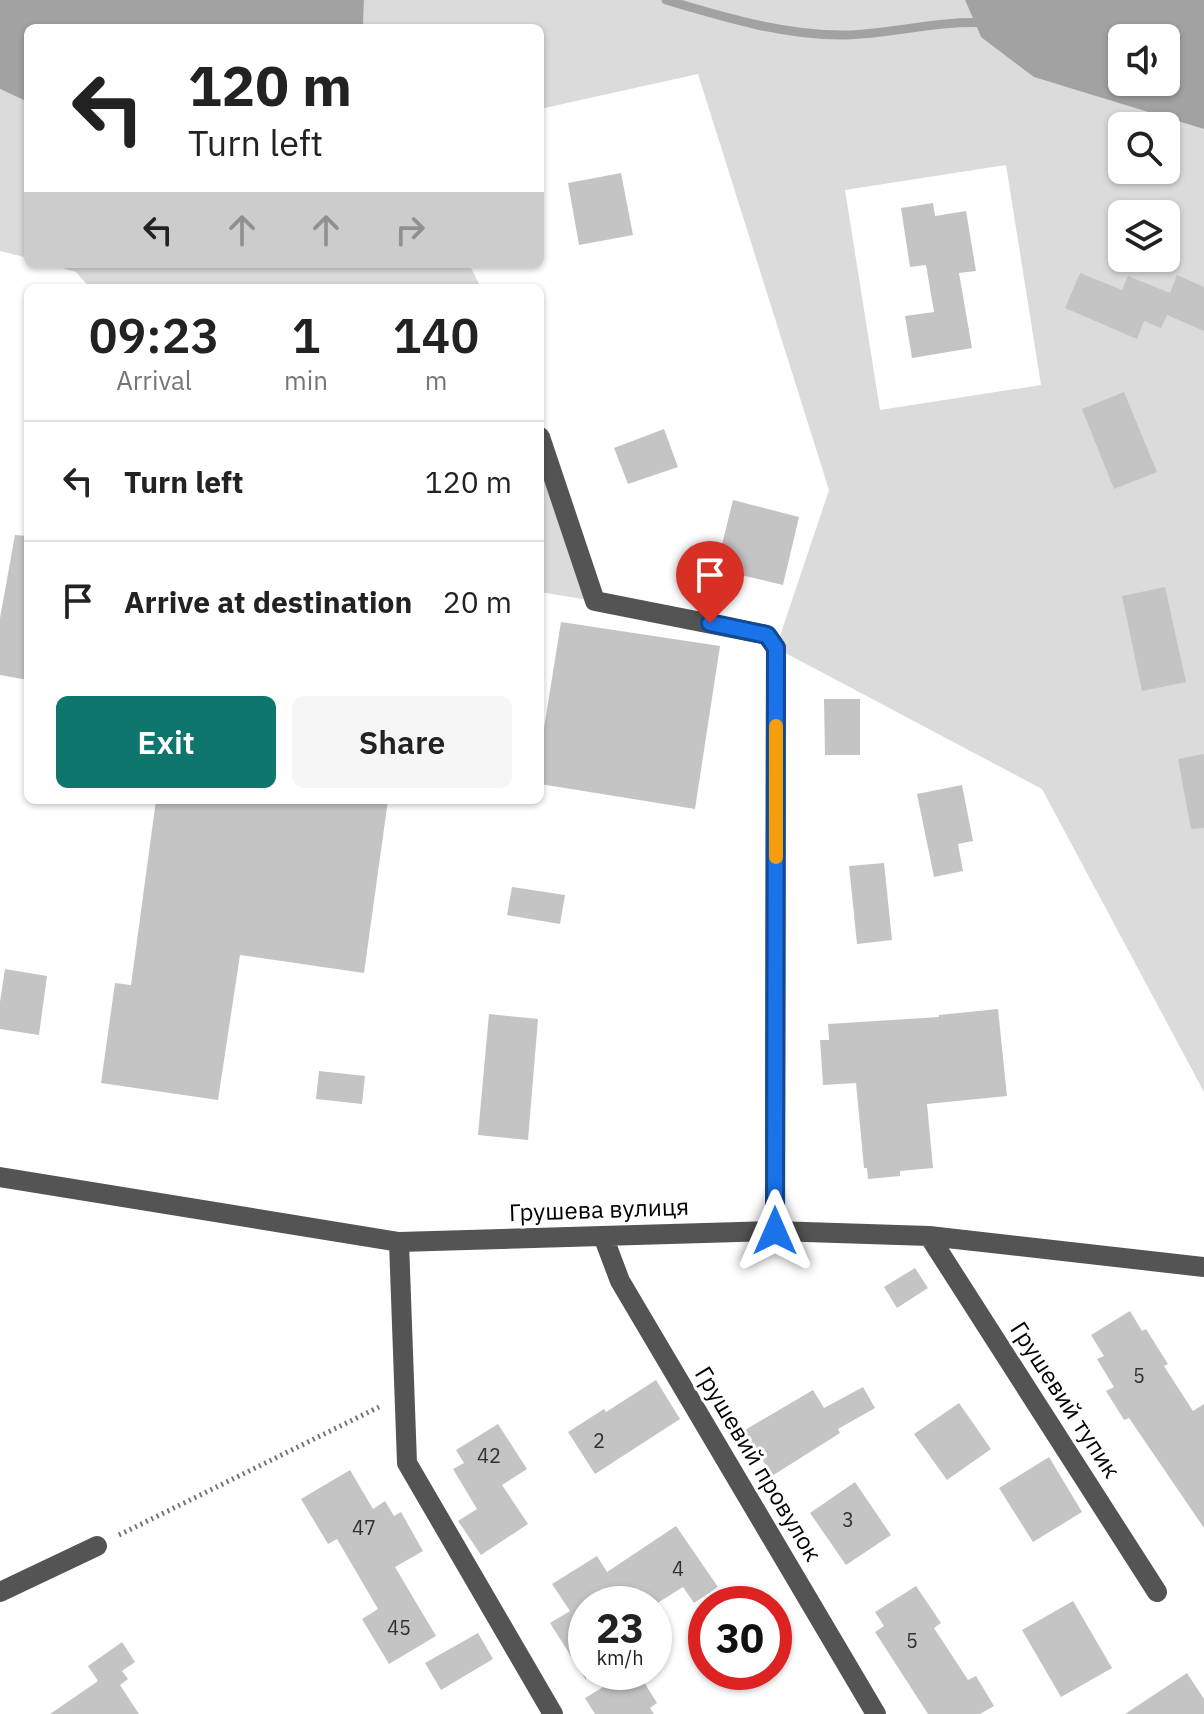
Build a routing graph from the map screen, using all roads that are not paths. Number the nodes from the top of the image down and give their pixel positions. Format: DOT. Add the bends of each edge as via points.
graph roads {
  1 [pos="544,449"];
  2 [pos="0,1177"];
  3 [pos="775,1231"];
  4 [pos="603,1236"];
  5 [pos="929,1236"];
  6 [pos="399,1242"];
  7 [pos="1204,1267"];
  8 [pos="97,1546"];
  9 [pos="0,1592"];
  10 [pos="1157,1592"];
  11 [pos="553,1714"];
  12 [pos="876,1714"];
  1 -- 3 [label="street" via="595,601 767,635 776,648"];
  2 -- 6 [label="street, Грушева вулиця"];
  3 -- 4 [label="street, Грушева вулиця"];
  3 -- 5 [label="street, Грушева вулиця"];
  4 -- 6 [label="street, Грушева вулиця"];
  4 -- 12 [label="street, Грушевий провулок" via="620,1281"];
  5 -- 7 [label="street, Грушева вулиця"];
  5 -- 10 [label="street, Грушевий тупик"];
  6 -- 11 [label="street" via="407,1463"];
  8 -- 9 [label="street"];
}
